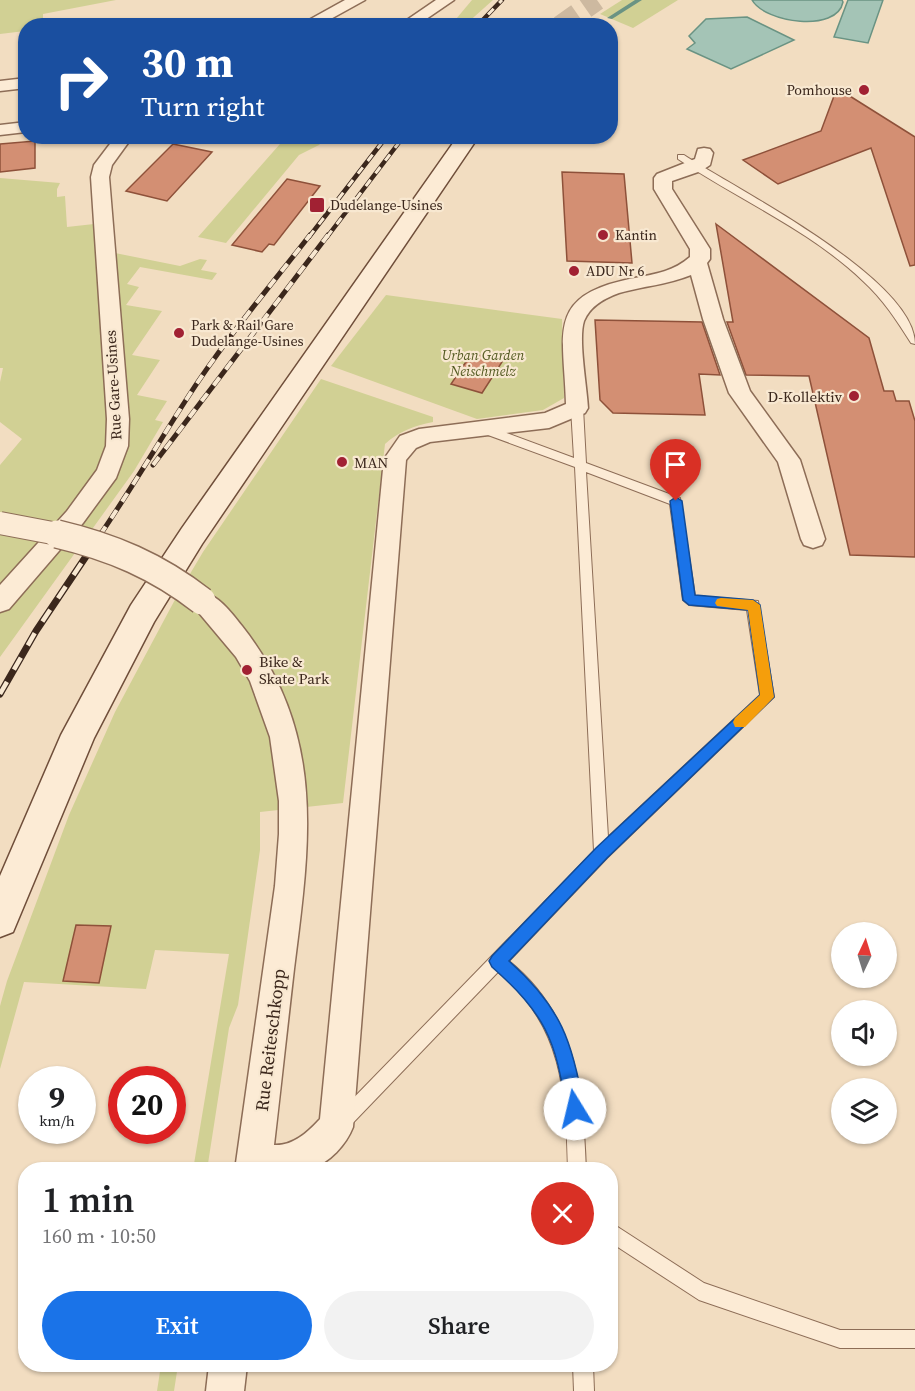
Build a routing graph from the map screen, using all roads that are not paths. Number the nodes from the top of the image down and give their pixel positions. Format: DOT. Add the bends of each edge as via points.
graph roads {
  1 [pos="357,0"];
  2 [pos="446,0"];
  3 [pos="321,18"];
  4 [pos="418,18"];
  5 [pos="18,83"];
  6 [pos="0,86"];
  7 [pos="18,128"];
  8 [pos="0,130"];
  9 [pos="120,144"];
  10 [pos="463,144"];
  11 [pos="693,159"];
  12 [pos="697,263"];
  13 [pos="915,341"];
  14 [pos="577,408"];
  15 [pos="481,429"];
  16 [pos="581,465"];
  17 [pos="0,523"];
  18 [pos="813,539"];
  19 [pos="0,602"];
  20 [pos="602,853"];
  21 [pos="0,919"];
  22 [pos="497,961"];
  23 [pos="336,1128"];
  24 [pos="254,1162"];
  25 [pos="290,1162"];
  26 [pos="577,1162"];
  27 [pos="618,1236"];
  28 [pos="915,1339"];
  29 [pos="227,1372"];
  30 [pos="583,1372"];
  31 [pos="225,1391"];
  32 [pos="584,1391"];
  1 -- 3 [label="street"];
  2 -- 4 [label="street"];
  5 -- 6 [label="street"];
  7 -- 8 [label="street"];
  9 -- 19 [label="street, Rue Gare-Usines" via="103,165 100,177 117,446 108,472 75,517"];
  10 -- 21 [label="main road" via="142,614 78,735"];
  11 -- 12 [label="street" via="663,178 663,189 700,249"];
  11 -- 13 [label="lane" via="859,269 903,318"];
  12 -- 14 [label="street" via="679,274 612,289 580,309 573,323"];
  12 -- 18 [label="street" via="740,393 789,460"];
  14 -- 15 [label="street" via="549,420"];
  14 -- 16 [label="lane"];
  15 -- 16 [label="lane"];
  15 -- 23 [label="street" via="427,435 408,442 395,459"];
  16 -- 20 [label="lane"];
  16 -- 20 [label="lane" via="676,501 689,600 753,605 767,697"];
  17 -- 24 [label="street, Rue Reiteschkopp, bridge" via="80,537 136,557 182,584 222,618 254,660 277,710 290,766 294,834"];
  20 -- 22 [label="lane"];
  22 -- 23 [label="lane"];
  22 -- 26 [label="lane" via="528,988 552,1023 568,1064"];
  23 -- 25 [label="street" via="319,1145"];
  27 -- 28 [label="lane" via="699,1291 840,1339"];
  29 -- 31 [label="street"];
  30 -- 32 [label="lane"];
}
